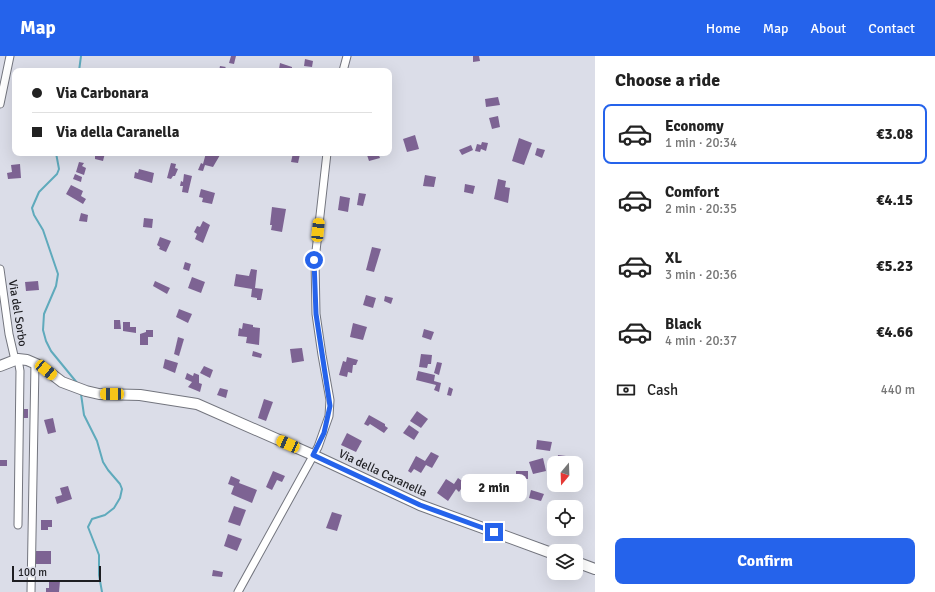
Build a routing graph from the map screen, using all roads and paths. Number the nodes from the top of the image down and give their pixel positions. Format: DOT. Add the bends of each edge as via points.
graph roads {
  1 [pos="10,56"];
  2 [pos="347,56"];
  3 [pos="344,68"];
  4 [pos="0,104"];
  5 [pos="327,156"];
  6 [pos="0,268"];
  7 [pos="16,360"];
  8 [pos="35,363"];
  9 [pos="0,366"];
  10 [pos="313,455"];
  11 [pos="18,525"];
  12 [pos="547,551"];
  13 [pos="583,565"];
  14 [pos="595,569"];
  15 [pos="31,592"];
  16 [pos="238,592"];
  1 -- 4 [label="street"];
  2 -- 3 [label="street"];
  5 -- 10 [label="street" via="314,260 316,314 330,406 324,433"];
  6 -- 7 [label="street, Via del Sorbo" via="9,334"];
  7 -- 8 [label="main road, Via della Caranella"];
  7 -- 9 [label="main road"];
  7 -- 11 [label="street, Via del Sorbo" via="20,371"];
  8 -- 10 [label="main road, Via della Caranella" via="70,385 96,393 140,395 197,404"];
  8 -- 15 [label="street"];
  10 -- 12 [label="main road, Via della Caranella" via="420,505"];
  10 -- 16 [label="street"];
  13 -- 14 [label="main road"];
}
